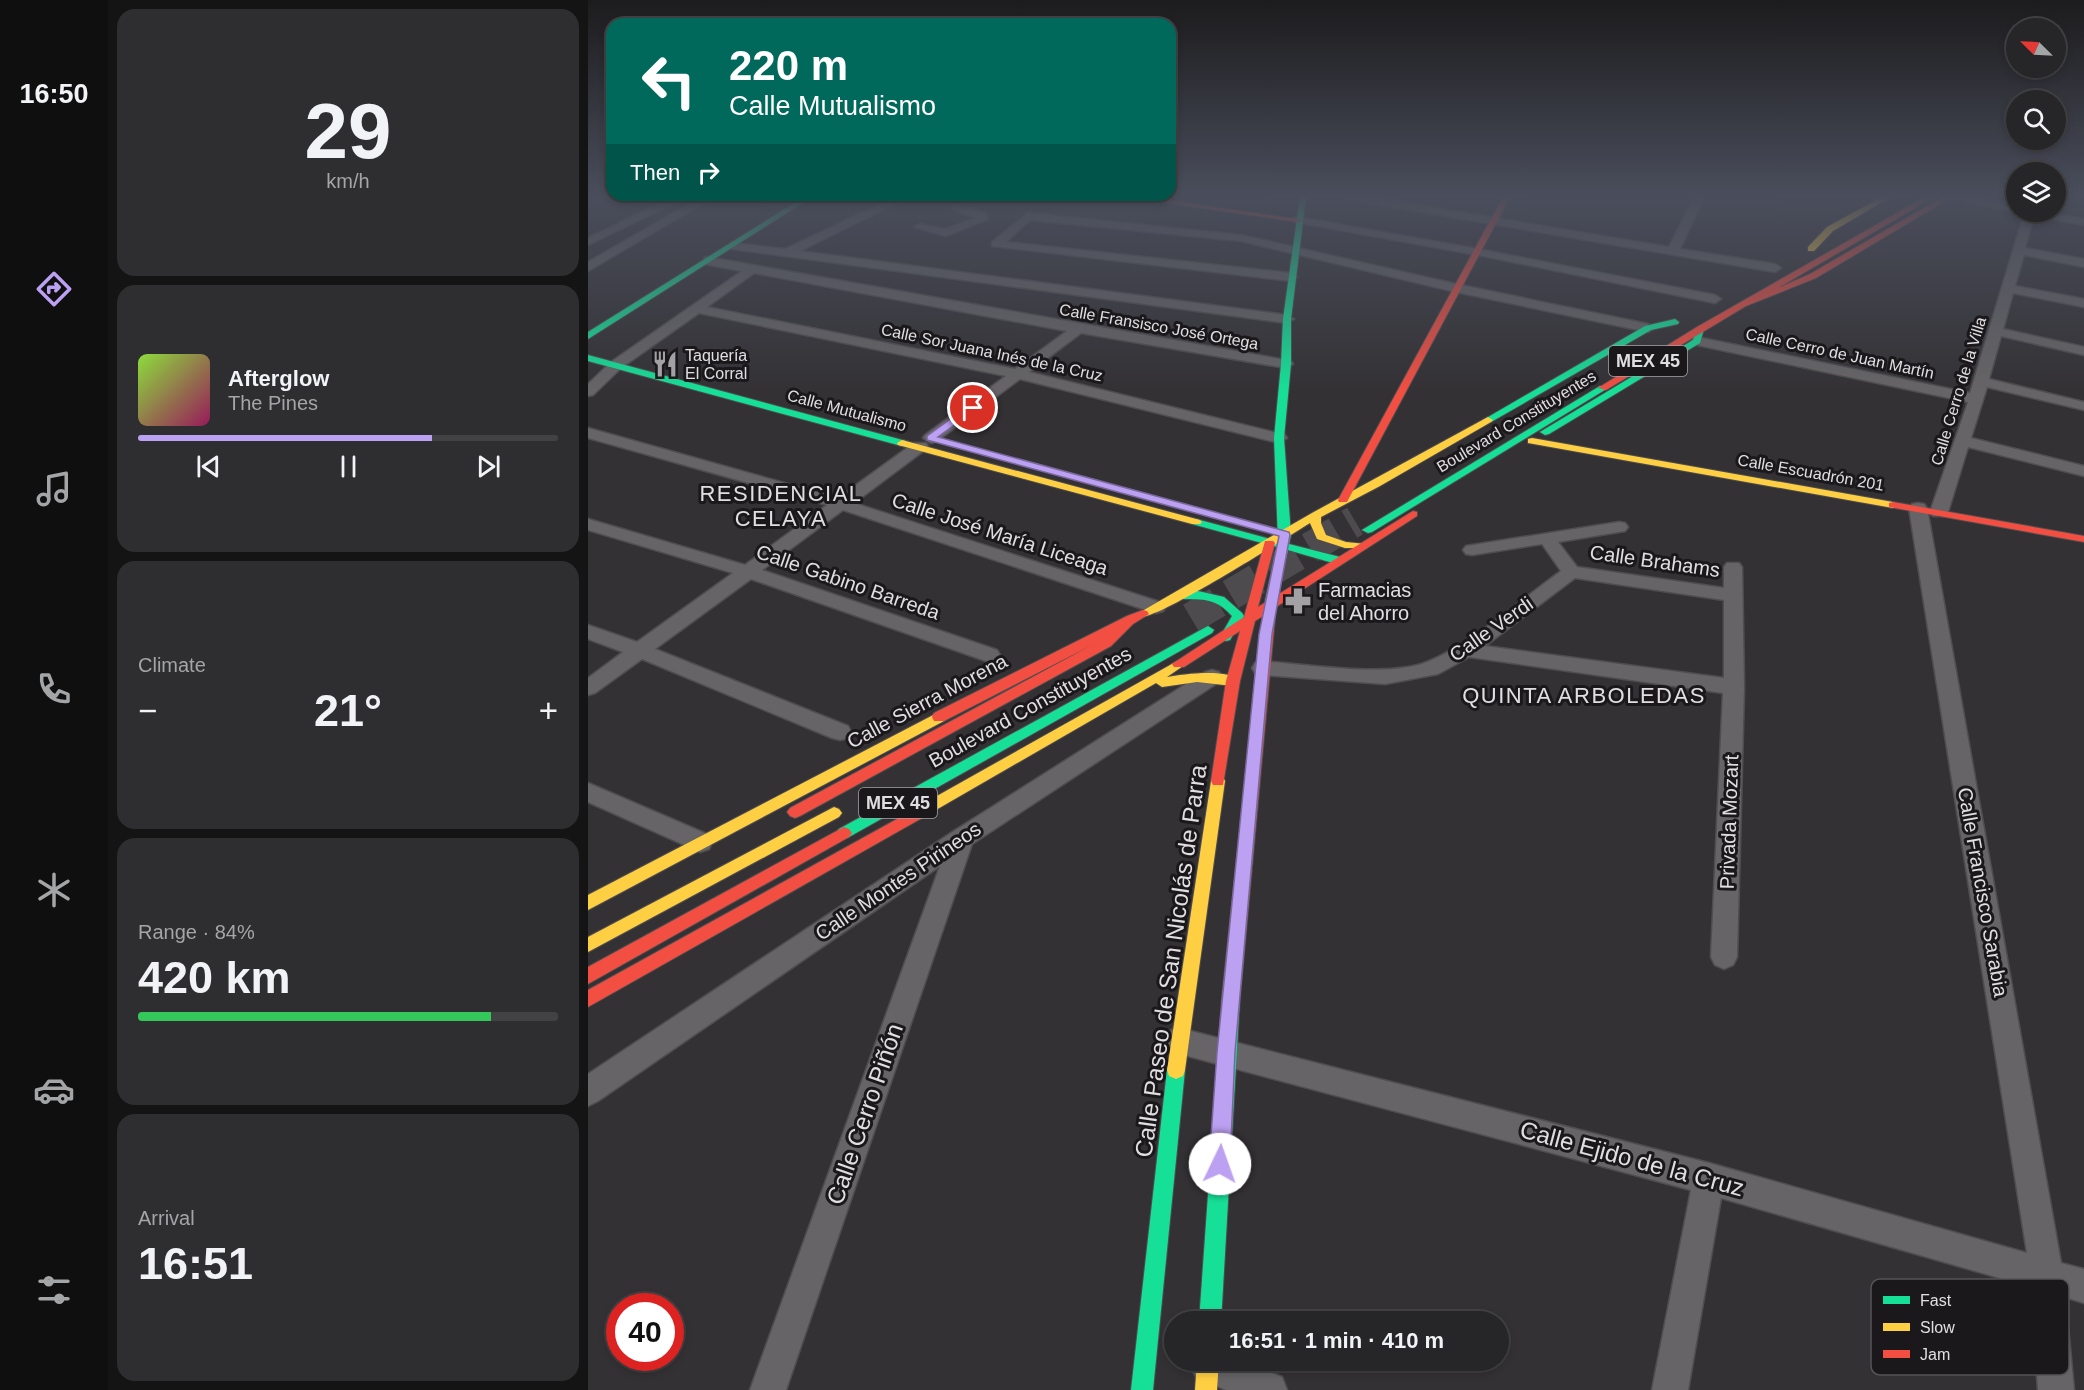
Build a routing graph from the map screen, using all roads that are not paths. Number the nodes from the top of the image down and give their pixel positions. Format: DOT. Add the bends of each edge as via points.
graph roads {
  1 [pos="707,262"];
  2 [pos="712,262"];
  3 [pos="854,262"];
  4 [pos="1171,262"];
  5 [pos="1293,262"];
  6 [pos="1342,262"];
  7 [pos="1472,262"];
  8 [pos="1531,262"];
  9 [pos="1755,262"];
  10 [pos="1816,262"];
  11 [pos="1837,262"];
  12 [pos="2015,262"];
  13 [pos="1779,265"];
  14 [pos="751,270"];
  15 [pos="1291,277"];
  16 [pos="1755,278"];
  17 [pos="1456,288"];
  18 [pos="2007,288"];
  19 [pos="1720,297"];
  20 [pos="2084,303"];
  21 [pos="1743,305"];
  22 [pos="695,308"];
  23 [pos="1685,316"];
  24 [pos="1287,319"];
  25 [pos="1648,328"];
  26 [pos="1078,329"];
  27 [pos="1995,332"];
  28 [pos="1699,335"];
  29 [pos="588,336"];
  30 [pos="588,349"];
  31 [pos="2084,351"];
  32 [pos="588,358"];
  33 [pos="620,361"];
  34 [pos="1286,364"];
  35 [pos="1018,374"];
  36 [pos="1981,381"];
  37 [pos="588,392"];
  38 [pos="1976,399"];
  39 [pos="2084,406"];
  40 [pos="1535,409"];
  41 [pos="588,433"];
  42 [pos="1279,438"];
  43 [pos="1532,441"];
  44 [pos="1963,441"];
  45 [pos="925,442"];
  46 [pos="2084,471"];
  47 [pos="1355,477"];
  48 [pos="1376,484"];
  49 [pos="1343,500"];
  50 [pos="841,504"];
  51 [pos="1928,510"];
  52 [pos="1316,515"];
  53 [pos="588,524"];
  54 [pos="1618,527"];
  55 [pos="1368,530"];
  56 [pos="1546,539"];
  57 [pos="2084,539"];
  58 [pos="1279,541"];
  59 [pos="1362,546"];
  60 [pos="1472,550"];
  61 [pos="1340,561"];
  62 [pos="1732,567"];
  63 [pos="750,572"];
  64 [pos="1571,572"];
  65 [pos="1181,595"];
  66 [pos="1732,595"];
  67 [pos="1270,606"];
  68 [pos="1156,607"];
  69 [pos="1131,619"];
  70 [pos="1248,622"];
  71 [pos="1208,630"];
  72 [pos="588,632"];
  73 [pos="1226,637"];
  74 [pos="1466,650"];
  75 [pos="641,651"];
  76 [pos="990,654"];
  77 [pos="1262,668"];
  78 [pos="1222,679"];
  79 [pos="1144,686"];
  80 [pos="1734,687"];
  81 [pos="588,688"];
  82 [pos="840,732"];
  83 [pos="588,792"];
  84 [pos="851,803"];
  85 [pos="785,818"];
  86 [pos="962,838"];
  87 [pos="700,842"];
  88 [pos="588,903"];
  89 [pos="588,945"];
  90 [pos="1724,957"];
  91 [pos="588,976"];
  92 [pos="588,999"];
  93 [pos="1179,1041"];
  94 [pos="1226,1052"];
  95 [pos="588,1091"];
  96 [pos="1709,1179"];
  97 [pos="2047,1277"];
  98 [pos="2055,1279"];
  99 [pos="2069,1282"];
  100 [pos="2084,1286"];
  101 [pos="1211,1311"];
  102 [pos="1207,1372"];
  103 [pos="2055,1375"];
  104 [pos="768,1390"];
  105 [pos="1142,1390"];
  106 [pos="1269,1390"];
  107 [pos="1670,1390"];
  108 [pos="2056,1390"];
  1 -- 29 [label="main road"];
  2 -- 14 [label="street, Calle Fransisco José Ortega"];
  3 -- 24 [label="street"];
  4 -- 15 [label="street"];
  5 -- 15 [label="main road"];
  6 -- 17 [label="street"];
  7 -- 17 [label="main road"];
  8 -- 19 [label="street"];
  9 -- 13 [label="street"];
  10 -- 21 [label="main road, Boulevard Constituyentes / MEX 45"];
  11 -- 21 [label="main road"];
  12 -- 18 [label="street, Calle Cerro de la Villa"];
  13 -- 16 [label="main road"];
  14 -- 22 [label="street"];
  14 -- 26 [label="street, Calle Fransisco José Ortega"];
  15 -- 24 [label="main road"];
  17 -- 25 [label="street"];
  17 -- 47 [label="main road"];
  18 -- 20 [label="street"];
  18 -- 27 [label="street, Calle Cerro de la Villa"];
  19 -- 23 [label="main road, Boulevard Constituyentes / MEX 45"];
  21 -- 28 [label="main road, Boulevard Constituyentes / MEX 45"];
  22 -- 33 [label="street"];
  22 -- 35 [label="street, Calle Sor Juana Inés de la Cruz"];
  23 -- 25 [label="main road, Calle Sierra Morena"];
  23 -- 40 [label="main road, Boulevard Constituyentes / MEX 45"];
  24 -- 34 [label="main road"];
  25 -- 48 [label="main road, Calle Sierra Morena"];
  26 -- 34 [label="street, Calle Fransisco José Ortega"];
  26 -- 35 [label="street"];
  27 -- 31 [label="street"];
  27 -- 36 [label="street, Calle Cerro de la Villa"];
  28 -- 38 [label="street, Calle Cerro de Juan Martín"];
  28 -- 43 [label="main road"];
  28 -- 55 [label="main road, Boulevard Constituyentes / MEX 45"];
  30 -- 33 [label="main road, Calle Mutualismo"];
  32 -- 33 [label="main road, Calle Mutualismo"];
  33 -- 37 [label="street"];
  33 -- 45 [label="main road, Calle Mutualismo"];
  34 -- 42 [label="main road"];
  35 -- 42 [label="street, Calle Sor Juana Inés de la Cruz"];
  35 -- 45 [label="street"];
  36 -- 38 [label="street, Calle Cerro de la Villa"];
  36 -- 39 [label="street"];
  38 -- 44 [label="street, Calle Cerro de la Villa"];
  41 -- 50 [label="street, Calle José María Liceaga"];
  42 -- 58 [label="main road"];
  43 -- 51 [label="main road, Calle Escuadrón 201"];
  43 -- 59 [label="main road"];
  44 -- 46 [label="street"];
  44 -- 51 [label="street, Calle Cerro de la Villa"];
  45 -- 50 [label="street"];
  45 -- 58 [label="main road, Calle Mutualismo"];
  47 -- 48 [label="street"];
  47 -- 49 [label="main road"];
  48 -- 49 [label="main road, Calle Sierra Morena"];
  49 -- 52 [label="main road, Calle Sierra Morena"];
  50 -- 63 [label="street"];
  50 -- 68 [label="street, Calle José María Liceaga"];
  51 -- 57 [label="main road, Calle Escuadrón 201"];
  51 -- 97 [label="street, Calle Francisco Sarabia"];
  52 -- 58 [label="main road, Calle Sierra Morena"];
  52 -- 59 [label="main road" via="1321,537"];
  53 -- 63 [label="street, Calle Gabino Barreda"];
  54 -- 56 [label="street"];
  56 -- 60 [label="street"];
  56 -- 64 [label="street"];
  58 -- 61 [label="main road, Calle Mutualismo"];
  58 -- 65 [label="main road, Calle Sierra Morena"];
  58 -- 67 [label="main road"];
  58 -- 70 [label="main road, Calle Paseo de San Nicolás de Parra"];
  59 -- 61 [label="main road"];
  61 -- 67 [label="main road"];
  62 -- 66 [label="street, Privada Mozart"];
  63 -- 75 [label="street"];
  63 -- 76 [label="street, Calle Gabino Barreda"];
  64 -- 66 [label="street, Calle Brahams"];
  64 -- 74 [label="street, Calle Verdi"];
  65 -- 68 [label="main road, Calle Sierra Morena"];
  65 -- 73 [label="main road" via="1213,595 1229,602 1238,616"];
  66 -- 80 [label="street, Privada Mozart"];
  67 -- 70 [label="main road"];
  67 -- 77 [label="main road"];
  68 -- 69 [label="main road, Calle Sierra Morena"];
  69 -- 85 [label="main road" via="1106,643"];
  69 -- 87 [label="main road, Calle Sierra Morena"];
  70 -- 73 [label="main road"];
  70 -- 78 [label="main road, Calle Paseo de San Nicolás de Parra"];
  71 -- 91 [label="main road, Boulevard Constituyentes / MEX 45"];
  72 -- 75 [label="street"];
  73 -- 79 [label="main road"];
  74 -- 77 [label="street, Calle Verdi" via="1431,669 1386,677"];
  74 -- 80 [label="street"];
  75 -- 81 [label="street"];
  75 -- 82 [label="street"];
  77 -- 94 [label="main road"];
  78 -- 79 [label="main road" via="1188,676"];
  78 -- 86 [label="street, Calle Montes Pirineos"];
  78 -- 93 [label="main road, Calle Paseo de San Nicolás de Parra"];
  79 -- 92 [label="main road"];
  80 -- 90 [label="street, Privada Mozart"];
  83 -- 87 [label="street"];
  84 -- 89 [label="main road, MEX 45"];
  86 -- 95 [label="street, Calle Montes Pirineos"];
  86 -- 104 [label="street, Calle Cerro Piñón"];
  87 -- 88 [label="main road, Calle Sierra Morena"];
  93 -- 94 [label="street, Calle Ejido de la Cruz"];
  93 -- 105 [label="main road, Calle Paseo de San Nicolás de Parra"];
  94 -- 96 [label="street, Calle Ejido de la Cruz"];
  94 -- 101 [label="main road"];
  96 -- 97 [label="street, Calle Ejido de la Cruz"];
  96 -- 107 [label="street"];
  97 -- 98 [label="street, Calle Ejido de la Cruz"];
  99 -- 100 [label="street, Calle Ejido de la Cruz"];
  102 -- 106 [label="street"];
  103 -- 108 [label="street, Calle Francisco Sarabia"];
}
